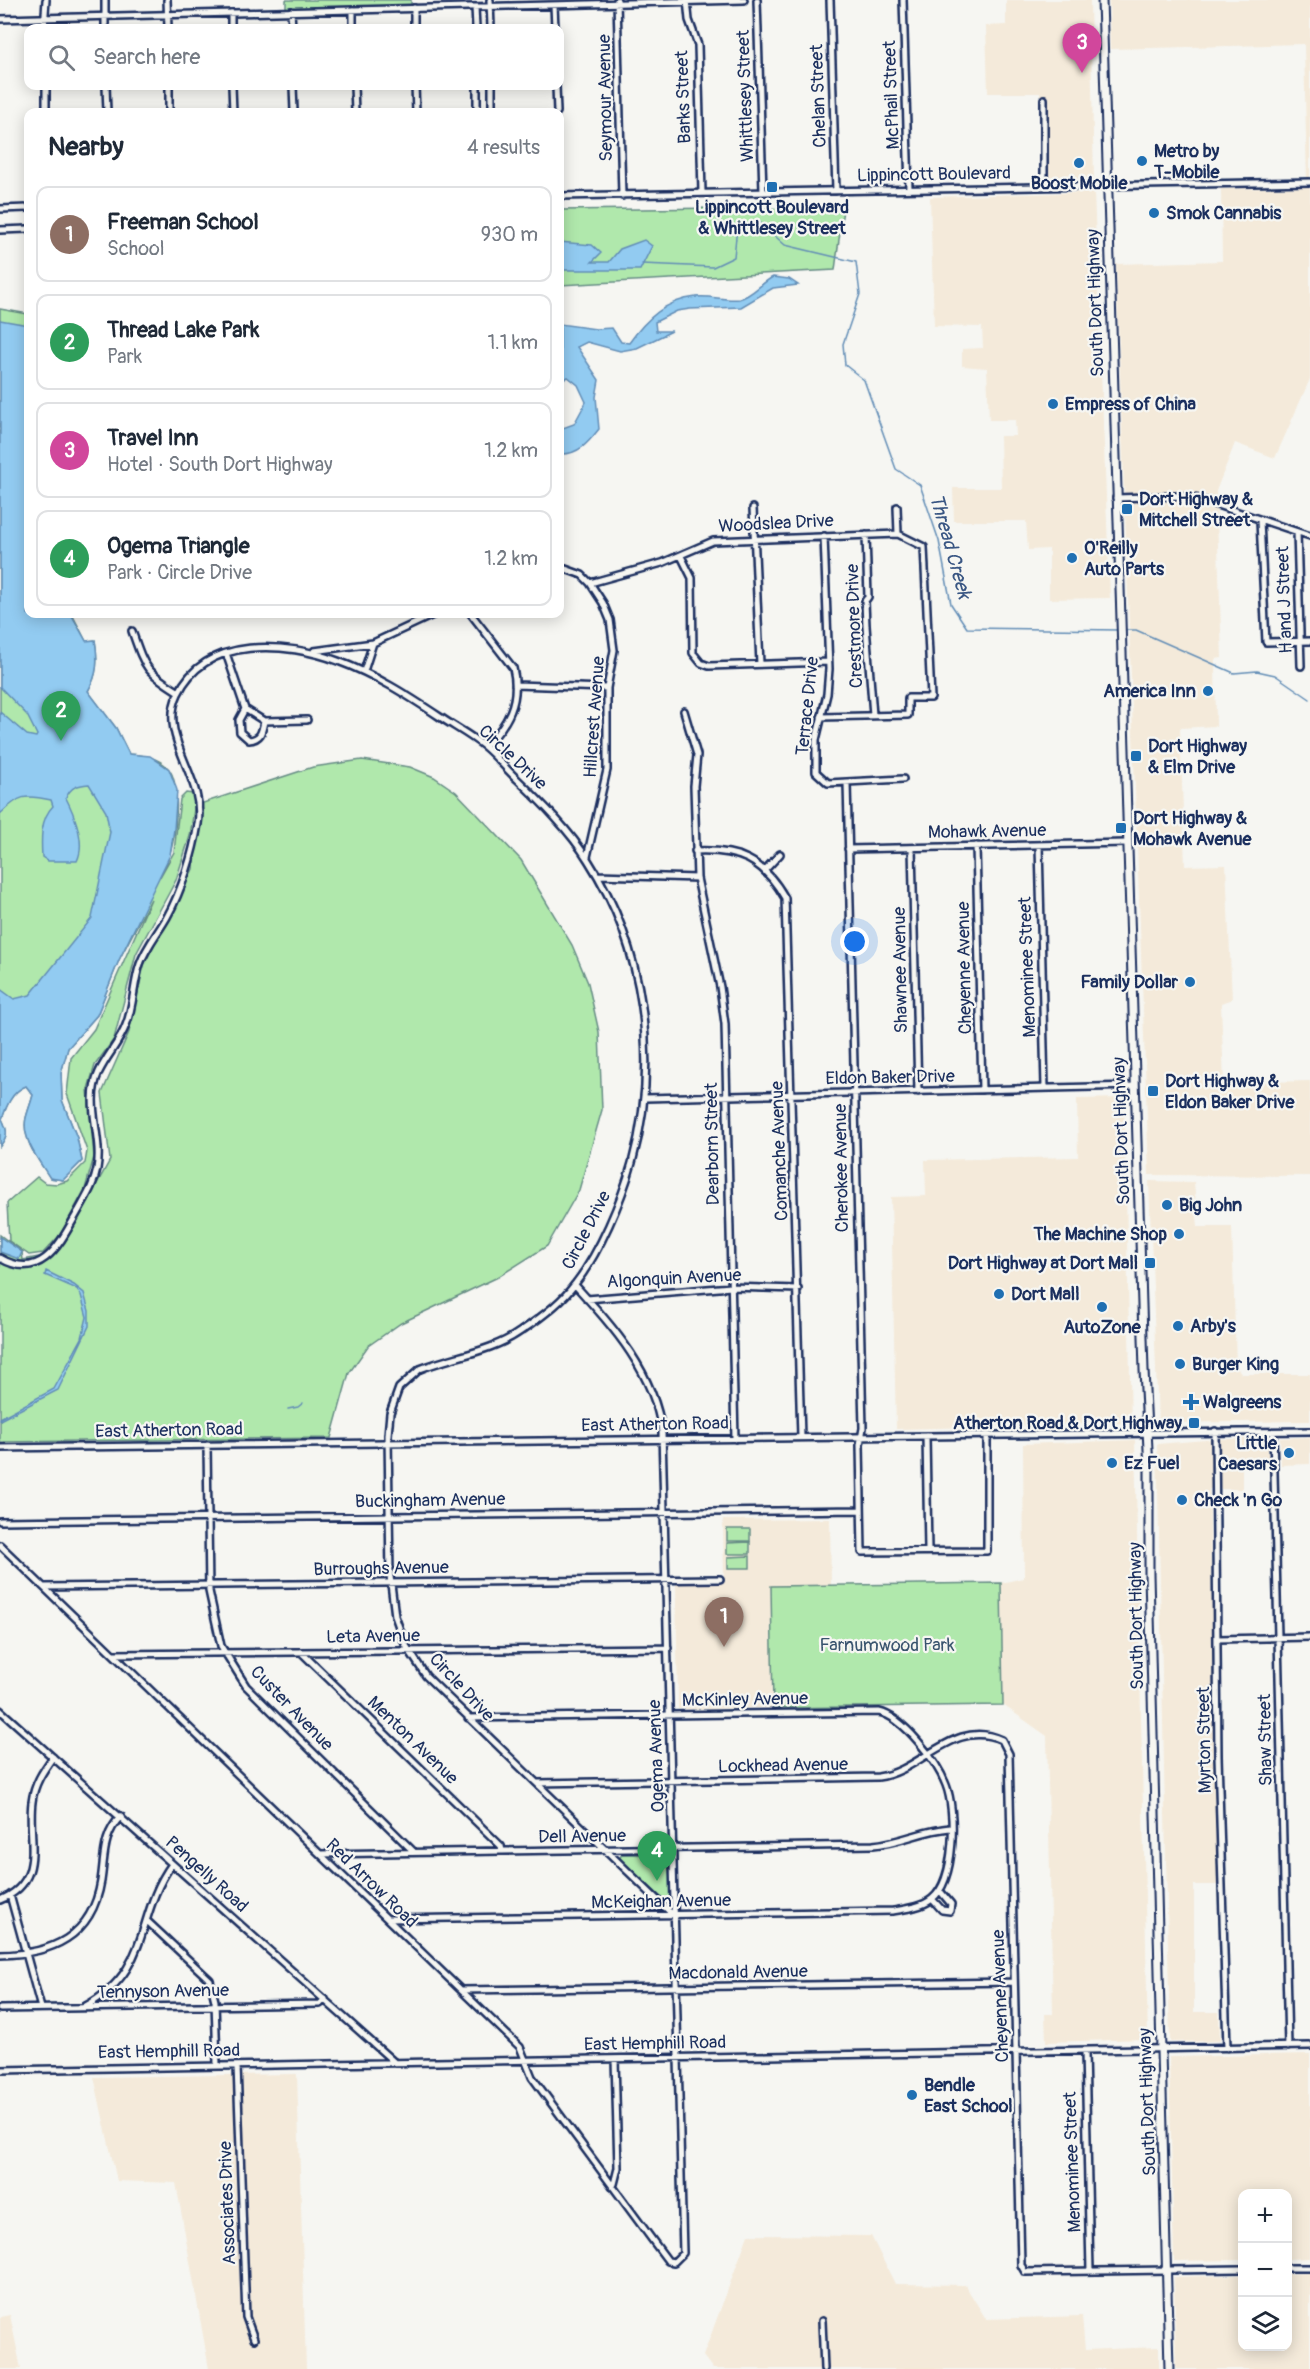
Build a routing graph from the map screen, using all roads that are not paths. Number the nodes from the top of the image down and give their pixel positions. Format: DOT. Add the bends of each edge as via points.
graph roads {
  1 [pos="45,0"];
  2 [pos="105,0"];
  3 [pos="167,0"];
  4 [pos="490,0"];
  5 [pos="744,0"];
  6 [pos="758,0"];
  7 [pos="830,0"];
  8 [pos="903,0"];
  9 [pos="1102,0"];
  10 [pos="687,1"];
  11 [pos="617,2"];
  12 [pos="554,5"];
  13 [pos="475,7"];
  14 [pos="490,7"];
  15 [pos="414,8"];
  16 [pos="352,10"];
  17 [pos="291,11"];
  18 [pos="231,13"];
  19 [pos="167,14"];
  20 [pos="105,16"];
  21 [pos="46,18"];
  22 [pos="0,19"];
  23 [pos="45,24"];
  24 [pos="105,24"];
  25 [pos="168,24"];
  26 [pos="231,24"];
  27 [pos="292,24"];
  28 [pos="353,24"];
  29 [pos="414,24"];
  30 [pos="476,24"];
  31 [pos="491,24"];
  32 [pos="555,24"];
  33 [pos="46,90"];
  34 [pos="106,90"];
  35 [pos="169,90"];
  36 [pos="232,90"];
  37 [pos="293,90"];
  38 [pos="354,90"];
  39 [pos="415,90"];
  40 [pos="477,90"];
  41 [pos="492,90"];
  42 [pos="556,90"];
  43 [pos="1044,99"];
  44 [pos="46,108"];
  45 [pos="107,108"];
  46 [pos="169,108"];
  47 [pos="233,108"];
  48 [pos="294,108"];
  49 [pos="355,108"];
  50 [pos="416,108"];
  51 [pos="477,108"];
  52 [pos="492,108"];
  53 [pos="557,108"];
  54 [pos="1310,182"];
  55 [pos="1107,186"];
  56 [pos="1044,187"];
  57 [pos="909,189"];
  58 [pos="836,191"];
  59 [pos="763,192"];
  60 [pos="702,193"];
  61 [pos="564,196"];
  62 [pos="622,196"];
  63 [pos="24,208"];
  64 [pos="0,209"];
  65 [pos="24,229"];
  66 [pos="0,230"];
  67 [pos="1116,498"];
  68 [pos="897,507"];
  69 [pos="753,508"];
  70 [pos="1260,521"];
  71 [pos="1297,532"];
  72 [pos="898,534"];
  73 [pos="866,535"];
  74 [pos="824,536"];
  75 [pos="1310,536"];
  76 [pos="756,538"];
  77 [pos="681,556"];
  78 [pos="564,568"];
  79 [pos="590,582"];
  80 [pos="428,618"];
  81 [pos="474,618"];
  82 [pos="132,631"];
  83 [pos="1301,641"];
  84 [pos="1310,641"];
  85 [pos="373,643"];
  86 [pos="313,652"];
  87 [pos="226,653"];
  88 [pos="828,662"];
  89 [pos="760,664"];
  90 [pos="1301,666"];
  91 [pos="364,671"];
  92 [pos="515,685"];
  93 [pos="607,688"];
  94 [pos="179,692"];
  95 [pos="245,709"];
  96 [pos="684,711"];
  97 [pos="873,715"];
  98 [pos="821,717"];
  99 [pos="307,720"];
  100 [pos="264,721"];
  101 [pos="485,747"];
  102 [pos="903,779"];
  103 [pos="847,783"];
  104 [pos="1127,843"];
  105 [pos="1039,845"];
  106 [pos="976,846"];
  107 [pos="912,848"];
  108 [pos="848,849"];
  109 [pos="695,851"];
  110 [pos="780,854"];
  111 [pos="587,857"];
  112 [pos="765,870"];
  113 [pos="598,875"];
  114 [pos="697,878"];
  115 [pos="1135,1086"];
  116 [pos="1045,1088"];
  117 [pos="982,1090"];
  118 [pos="918,1092"];
  119 [pos="854,1093"];
  120 [pos="792,1095"];
  121 [pos="725,1097"];
  122 [pos="645,1098"];
  123 [pos="0,1258"];
  124 [pos="575,1285"];
  125 [pos="731,1287"];
  126 [pos="798,1289"];
  127 [pos="587,1299"];
  128 [pos="1215,1431"];
  129 [pos="1310,1431"];
  130 [pos="1273,1432"];
  131 [pos="1146,1433"];
  132 [pos="987,1435"];
  133 [pos="926,1436"];
  134 [pos="801,1437"];
  135 [pos="862,1437"];
  136 [pos="735,1438"];
  137 [pos="662,1439"];
  138 [pos="389,1443"];
  139 [pos="207,1444"];
  140 [pos="0,1448"];
  141 [pos="861,1510"];
  142 [pos="664,1513"];
  143 [pos="389,1516"];
  144 [pos="207,1517"];
  145 [pos="0,1521"];
  146 [pos="0,1545"];
  147 [pos="928,1551"];
  148 [pos="666,1580"];
  149 [pos="720,1580"];
  150 [pos="390,1582"];
  151 [pos="209,1585"];
  152 [pos="44,1587"];
  153 [pos="1310,1637"];
  154 [pos="1277,1638"];
  155 [pos="1217,1639"];
  156 [pos="668,1648"];
  157 [pos="409,1651"];
  158 [pos="225,1652"];
  159 [pos="301,1652"];
  160 [pos="114,1654"];
  161 [pos="0,1710"];
  162 [pos="670,1715"];
  163 [pos="468,1718"];
  164 [pos="926,1754"];
  165 [pos="1009,1754"];
  166 [pos="53,1757"];
  167 [pos="672,1782"];
  168 [pos="537,1784"];
  169 [pos="121,1816"];
  170 [pos="950,1828"];
  171 [pos="673,1849"];
  172 [pos="606,1850"];
  173 [pos="502,1851"];
  174 [pos="414,1852"];
  175 [pos="320,1854"];
  176 [pos="172,1864"];
  177 [pos="10,1895"];
  178 [pos="0,1900"];
  179 [pos="675,1917"];
  180 [pos="388,1920"];
  181 [pos="147,1922"];
  182 [pos="24,1954"];
  183 [pos="0,1955"];
  184 [pos="1014,1982"];
  185 [pos="676,1988"];
  186 [pos="462,1990"];
  187 [pos="325,1999"];
  188 [pos="214,2006"];
  189 [pos="82,2007"];
  190 [pos="41,2008"];
  191 [pos="0,2009"];
  192 [pos="1310,2046"];
  193 [pos="1288,2047"];
  194 [pos="1227,2048"];
  195 [pos="1161,2050"];
  196 [pos="1085,2052"];
  197 [pos="1017,2053"];
  198 [pos="679,2058"];
  199 [pos="615,2059"];
  200 [pos="525,2060"];
  201 [pos="394,2062"];
  202 [pos="217,2064"];
  203 [pos="237,2066"];
  204 [pos="0,2070"];
  205 [pos="614,2184"];
  206 [pos="683,2253"];
  207 [pos="1292,2268"];
  208 [pos="1310,2268"];
  209 [pos="1238,2269"];
  210 [pos="1166,2270"];
  211 [pos="1090,2271"];
  212 [pos="822,2321"];
  213 [pos="254,2339"];
  214 [pos="824,2369"];
  215 [pos="1168,2369"];
  1 -- 21 [label="street"];
  2 -- 20 [label="street"];
  3 -- 19 [label="street"];
  4 -- 14 [label="street"];
  5 -- 10 [label="street"];
  6 -- 59 [label="street, Whittlesey Street"];
  7 -- 58 [label="street, Chelan Street"];
  8 -- 57 [label="street, McPhail Street"];
  9 -- 55 [label="main road, South Dort Highway"];
  10 -- 11 [label="street"];
  10 -- 60 [label="street, Barks Street" via="698,45"];
  11 -- 12 [label="street"];
  11 -- 62 [label="street, Seymour Avenue"];
  12 -- 14 [label="street"];
  12 -- 32 [label="street"];
  13 -- 14 [label="street"];
  13 -- 15 [label="street"];
  13 -- 30 [label="street"];
  14 -- 31 [label="street"];
  15 -- 16 [label="street"];
  15 -- 29 [label="street"];
  16 -- 17 [label="street"];
  16 -- 28 [label="street"];
  17 -- 18 [label="street"];
  17 -- 27 [label="street"];
  18 -- 19 [label="street"];
  18 -- 26 [label="street"];
  19 -- 20 [label="street"];
  19 -- 25 [label="street"];
  20 -- 21 [label="street"];
  20 -- 24 [label="street"];
  21 -- 22 [label="street"];
  21 -- 23 [label="street"];
  33 -- 44 [label="street"];
  34 -- 45 [label="street"];
  35 -- 46 [label="street"];
  36 -- 47 [label="street"];
  37 -- 48 [label="street"];
  38 -- 49 [label="street"];
  39 -- 50 [label="street"];
  40 -- 51 [label="street"];
  41 -- 52 [label="street"];
  42 -- 53 [label="street"];
  43 -- 56 [label="street"];
  54 -- 55 [label="street, Lippincott Boulevard"];
  55 -- 56 [label="street, Lippincott Boulevard"];
  55 -- 67 [label="main road, South Dort Highway"];
  56 -- 57 [label="street, Lippincott Boulevard"];
  57 -- 58 [label="street, Lippincott Boulevard"];
  58 -- 59 [label="street, Lippincott Boulevard"];
  59 -- 60 [label="street, Lippincott Boulevard"];
  60 -- 62 [label="street, Lippincott Boulevard"];
  61 -- 62 [label="street, Lippincott Boulevard"];
  63 -- 64 [label="street"];
  65 -- 66 [label="street"];
  67 -- 70 [label="street" via="1199,499"];
  67 -- 104 [label="main road, South Dort Highway"];
  68 -- 72 [label="street"];
  69 -- 76 [label="street"];
  70 -- 71 [label="street"];
  70 -- 83 [label="street" via="1266,642"];
  71 -- 75 [label="street"];
  71 -- 83 [label="street, H and J Street"];
  72 -- 73 [label="street, Woodslea Drive"];
  72 -- 97 [label="street, Woodslea Drive" via="924,547 932,698 908,698 908,715"];
  73 -- 74 [label="street, Woodslea Drive"];
  73 -- 97 [label="street, Crestmore Drive" via="865,602"];
  74 -- 76 [label="street, Woodslea Drive"];
  74 -- 88 [label="street, Terrace Drive"];
  76 -- 77 [label="street, Woodslea Drive" via="713,541"];
  76 -- 89 [label="street"];
  77 -- 79 [label="street, Woodslea Drive"];
  77 -- 89 [label="street" via="692,578 693,653 705,666"];
  78 -- 79 [label="street"];
  79 -- 93 [label="street, Hillcrest Avenue" via="603,603 613,633"];
  80 -- 85 [label="street"];
  81 -- 92 [label="street" via="513,668"];
  82 -- 94 [label="street" via="147,669"];
  83 -- 84 [label="street"];
  83 -- 90 [label="street, H and J Street"];
  85 -- 86 [label="street"];
  85 -- 91 [label="street"];
  86 -- 87 [label="street, Circle Drive" via="246,647"];
  86 -- 91 [label="street, Circle Drive"];
  87 -- 94 [label="street, Circle Drive" via="201,667"];
  87 -- 95 [label="street"];
  88 -- 89 [label="street"];
  88 -- 98 [label="street, Terrace Drive" via="827,694"];
  91 -- 101 [label="street, Circle Drive" via="391,684"];
  92 -- 93 [label="street"];
  92 -- 101 [label="street" via="517,694 511,713"];
  93 -- 111 [label="street, Hillcrest Avenue" via="607,770"];
  94 -- 123 [label="street" via="172,718 176,741 200,799 198,825 174,902 140,963 128,1022 95,1084 92,1108 98,1146 96,1175 55,1251 44,1260 24,1265 16,1266"];
  95 -- 100 [label="street"];
  95 -- 100 [label="street" via="238,728 249,740 260,736"];
  96 -- 109 [label="street, Dearborn Street" via="698,755 694,786"];
  97 -- 98 [label="street"];
  98 -- 103 [label="street, Terrace Drive" via="816,772 828,783"];
  99 -- 100 [label="street"];
  101 -- 111 [label="street, Circle Drive" via="531,792"];
  102 -- 103 [label="street"];
  103 -- 108 [label="street, Cherokee Avenue"];
  104 -- 105 [label="street, Mohawk Avenue"];
  104 -- 115 [label="main road, South Dort Highway"];
  105 -- 106 [label="street, Mohawk Avenue"];
  105 -- 116 [label="street, Menominee Street"];
  106 -- 107 [label="street, Mohawk Avenue"];
  106 -- 117 [label="street, Cheyenne Avenue"];
  107 -- 108 [label="street, Mohawk Avenue"];
  107 -- 118 [label="street, Shawnee Avenue"];
  108 -- 119 [label="street, Cherokee Avenue"];
  109 -- 112 [label="street, Comanche Avenue" via="731,852"];
  109 -- 114 [label="street, Dearborn Street"];
  110 -- 112 [label="street"];
  111 -- 113 [label="street, Circle Drive"];
  112 -- 120 [label="street, Comanche Avenue" via="785,898 787,911"];
  113 -- 114 [label="street"];
  113 -- 122 [label="street, Circle Drive" via="640,991 646,1038"];
  114 -- 121 [label="street, Dearborn Street" via="725,1024"];
  115 -- 116 [label="street, Eldon Baker Drive"];
  115 -- 131 [label="main road, South Dort Highway"];
  116 -- 117 [label="street, Eldon Baker Drive"];
  117 -- 118 [label="street, Eldon Baker Drive"];
  118 -- 119 [label="street, Eldon Baker Drive"];
  119 -- 120 [label="street, Eldon Baker Drive"];
  119 -- 135 [label="street, Cherokee Avenue"];
  120 -- 121 [label="street, Eldon Baker Drive"];
  120 -- 126 [label="street, Comanche Avenue"];
  121 -- 122 [label="street, Eldon Baker Drive"];
  121 -- 125 [label="street, Dearborn Street"];
  122 -- 124 [label="street, Circle Drive" via="639,1139 625,1187 604,1235"];
  124 -- 127 [label="street, Ogema Avenue"];
  124 -- 138 [label="street, Circle Drive" via="504,1342 446,1359 410,1376 392,1402"];
  125 -- 126 [label="street, Algonquin Avenue"];
  125 -- 127 [label="street, Algonquin Avenue"];
  125 -- 136 [label="street, Dearborn Street"];
  126 -- 134 [label="street, Comanche Avenue"];
  127 -- 137 [label="street, Ogema Avenue" via="643,1372 659,1410"];
  128 -- 130 [label="street, East Atherton Road"];
  128 -- 131 [label="street, East Atherton Road"];
  128 -- 155 [label="street, Myrton Street"];
  129 -- 130 [label="street, East Atherton Road"];
  130 -- 154 [label="street, Shaw Street"];
  131 -- 132 [label="street, East Atherton Road"];
  131 -- 195 [label="main road, South Dort Highway"];
  132 -- 133 [label="street, East Atherton Road"];
  132 -- 147 [label="street" via="987,1551"];
  133 -- 135 [label="street, East Atherton Road"];
  133 -- 147 [label="street"];
  134 -- 135 [label="street, East Atherton Road"];
  134 -- 136 [label="street, East Atherton Road"];
  135 -- 141 [label="street, Cherokee Avenue"];
  136 -- 137 [label="street, East Atherton Road"];
  137 -- 138 [label="street, East Atherton Road"];
  137 -- 142 [label="street, Ogema Avenue"];
  138 -- 139 [label="street, East Atherton Road"];
  138 -- 143 [label="street, Circle Drive"];
  139 -- 140 [label="street, East Atherton Road"];
  139 -- 144 [label="street, Custer Avenue"];
  141 -- 142 [label="street, Buckingham Avenue"];
  141 -- 147 [label="street, Cherokee Avenue" via="862,1552"];
  142 -- 143 [label="street, Buckingham Avenue"];
  142 -- 148 [label="street, Ogema Avenue"];
  143 -- 144 [label="street, Buckingham Avenue"];
  143 -- 150 [label="street, Circle Drive"];
  144 -- 145 [label="street, Buckingham Avenue"];
  144 -- 151 [label="street, Custer Avenue"];
  146 -- 152 [label="street, Red Arrow Road"];
  148 -- 149 [label="street, Burroughs Avenue"];
  148 -- 150 [label="street, Burroughs Avenue"];
  148 -- 156 [label="street, Ogema Avenue"];
  150 -- 151 [label="street, Burroughs Avenue"];
  150 -- 157 [label="street, Circle Drive" via="395,1616"];
  151 -- 152 [label="street, Burroughs Avenue"];
  151 -- 158 [label="street, Custer Avenue" via="214,1620"];
  152 -- 160 [label="street, Red Arrow Road"];
  153 -- 154 [label="street"];
  154 -- 155 [label="street"];
  154 -- 193 [label="street, Shaw Street"];
  155 -- 194 [label="street, Myrton Street"];
  156 -- 157 [label="street, Leta Avenue"];
  156 -- 162 [label="street, Ogema Avenue"];
  157 -- 159 [label="street, Leta Avenue"];
  157 -- 163 [label="street, Circle Drive" via="426,1676"];
  158 -- 159 [label="street, Leta Avenue"];
  158 -- 160 [label="street, Leta Avenue"];
  158 -- 174 [label="street, Custer Avenue" via="246,1686"];
  159 -- 173 [label="street, Menton Avenue"];
  160 -- 175 [label="street, Red Arrow Road"];
  161 -- 166 [label="street, Pengelly Road"];
  162 -- 163 [label="street, McKinley Avenue"];
  162 -- 164 [label="street, McKinley Avenue" via="879,1712 898,1721"];
  162 -- 167 [label="street, Ogema Avenue"];
  163 -- 168 [label="street, Circle Drive"];
  164 -- 165 [label="street, Lockhead Avenue" via="951,1740 985,1735 1002,1740"];
  164 -- 167 [label="street, Lockhead Avenue" via="901,1771 878,1778"];
  164 -- 170 [label="street" via="948,1790"];
  165 -- 184 [label="street, Cheyenne Avenue"];
  166 -- 169 [label="street, Pengelly Road"];
  166 -- 177 [label="street" via="34,1789 33,1855 29,1871"];
  167 -- 168 [label="street, Lockhead Avenue"];
  167 -- 171 [label="street, Ogema Avenue"];
  168 -- 172 [label="street, Circle Drive"];
  169 -- 176 [label="street, Pengelly Road"];
  169 -- 182 [label="street" via="107,1835 99,1888 86,1921 67,1940"];
  170 -- 171 [label="street, Dell Avenue" via="889,1844"];
  170 -- 179 [label="street, McKeighan Avenue" via="951,1865 946,1881 936,1895 916,1906 893,1911"];
  171 -- 172 [label="street, Dell Avenue"];
  171 -- 179 [label="street, Ogema Avenue"];
  172 -- 173 [label="street, Dell Avenue"];
  172 -- 179 [label="street, Circle Drive"];
  173 -- 174 [label="street, Dell Avenue"];
  174 -- 175 [label="street, Dell Avenue"];
  175 -- 180 [label="street, Red Arrow Road"];
  176 -- 181 [label="street" via="155,1891"];
  176 -- 187 [label="street, Pengelly Road"];
  177 -- 178 [label="street"];
  177 -- 182 [label="street"];
  179 -- 180 [label="street, McKeighan Avenue"];
  179 -- 185 [label="street, Ogema Avenue"];
  180 -- 186 [label="street, Red Arrow Road"];
  181 -- 188 [label="street" via="204,1973 213,1989"];
  181 -- 189 [label="street" via="138,1952 126,1970 97,2000"];
  182 -- 183 [label="street"];
  182 -- 190 [label="street"];
  184 -- 185 [label="street, Macdonald Avenue"];
  184 -- 197 [label="street, Cheyenne Avenue"];
  185 -- 186 [label="street, Macdonald Avenue"];
  185 -- 198 [label="street, Ogema Avenue"];
  186 -- 200 [label="street, Red Arrow Road" via="520,2047"];
  187 -- 188 [label="street, Tennyson Avenue" via="320,2004"];
  187 -- 201 [label="street, Pengelly Road"];
  188 -- 189 [label="street, Tennyson Avenue"];
  188 -- 202 [label="street"];
  189 -- 190 [label="street, Tennyson Avenue"];
  190 -- 191 [label="street, Tennyson Avenue"];
  192 -- 193 [label="street, East Hemphill Road"];
  193 -- 194 [label="street, East Hemphill Road"];
  194 -- 195 [label="street, East Hemphill Road"];
  195 -- 196 [label="street, East Hemphill Road"];
  195 -- 210 [label="main road, South Dort Highway"];
  196 -- 197 [label="street, East Hemphill Road"];
  196 -- 211 [label="street, Menominee Street"];
  197 -- 198 [label="street, East Hemphill Road"];
  197 -- 211 [label="street, Cheyenne Avenue" via="1021,2265 1025,2272"];
  198 -- 199 [label="street, East Hemphill Road"];
  198 -- 206 [label="street, Ogema Avenue"];
  199 -- 200 [label="street, East Hemphill Road"];
  199 -- 205 [label="street" via="618,2168"];
  200 -- 201 [label="street, East Hemphill Road"];
  200 -- 205 [label="street, Red Arrow Road" via="532,2077"];
  201 -- 203 [label="street, East Hemphill Road"];
  202 -- 203 [label="street, East Hemphill Road"];
  202 -- 204 [label="street, East Hemphill Road"];
  203 -- 213 [label="street, Associates Drive" via="246,2317"];
  205 -- 206 [label="street, Red Arrow Road" via="668,2261 674,2262"];
  207 -- 208 [label="street"];
  209 -- 210 [label="street"];
  210 -- 211 [label="street"];
  210 -- 215 [label="main road, South Dort Highway"];
  212 -- 214 [label="street"];
}
